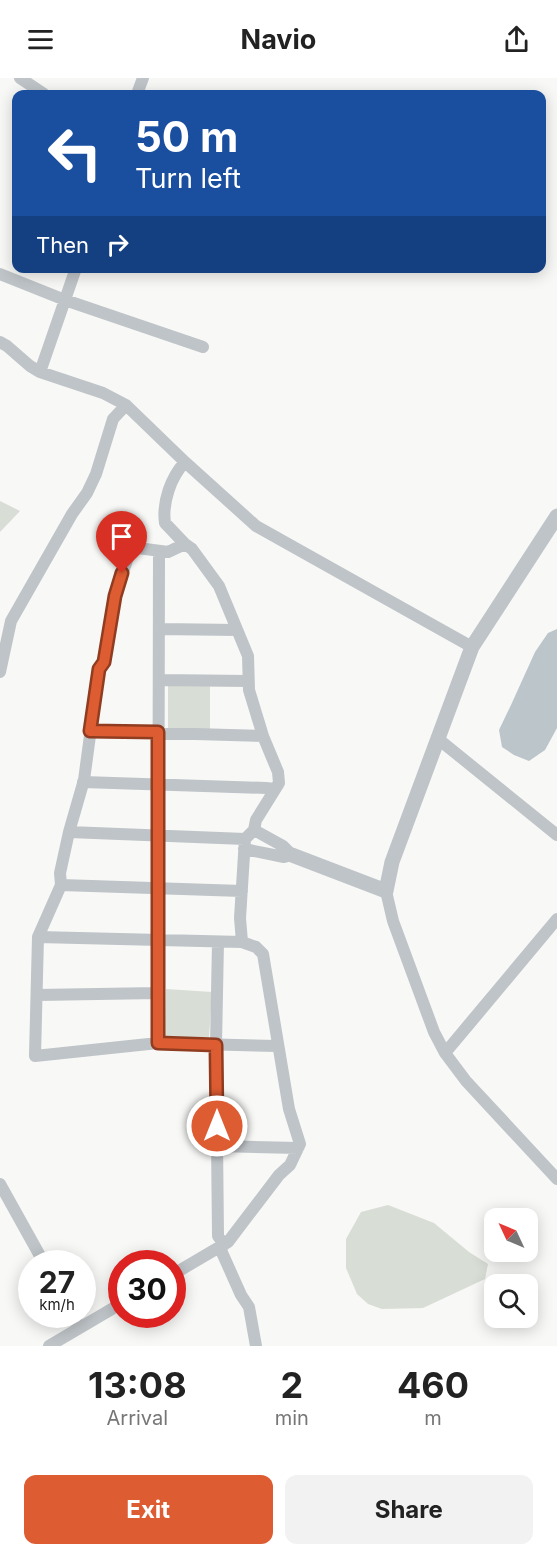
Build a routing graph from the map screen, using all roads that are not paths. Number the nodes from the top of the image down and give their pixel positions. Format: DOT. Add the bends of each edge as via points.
graph roads {
  1 [pos="20,78"];
  2 [pos="38,90"];
  3 [pos="74,273"];
  4 [pos="0,274"];
  5 [pos="65,300"];
  6 [pos="0,342"];
  7 [pos="203,347"];
  8 [pos="40,372"];
  9 [pos="126,405"];
  10 [pos="185,462"];
  11 [pos="557,516"];
  12 [pos="185,544"];
  13 [pos="159,552"];
  14 [pos="159,629"];
  15 [pos="237,630"];
  16 [pos="472,647"];
  17 [pos="0,672"];
  18 [pos="159,680"];
  19 [pos="249,681"];
  20 [pos="90,731"];
  21 [pos="158,732"];
  22 [pos="263,736"];
  23 [pos="437,738"];
  24 [pos="83,782"];
  25 [pos="158,784"];
  26 [pos="275,789"];
  27 [pos="69,832"];
  28 [pos="158,835"];
  29 [pos="557,835"];
  30 [pos="248,840"];
  31 [pos="292,855"];
  32 [pos="61,885"];
  33 [pos="158,888"];
  34 [pos="242,891"];
  35 [pos="386,891"];
  36 [pos="557,919"];
  37 [pos="39,938"];
  38 [pos="158,939"];
  39 [pos="218,942"];
  40 [pos="242,942"];
  41 [pos="158,993"];
  42 [pos="37,995"];
  43 [pos="158,1043"];
  44 [pos="216,1045"];
  45 [pos="277,1046"];
  46 [pos="445,1053"];
  47 [pos="217,1146"];
  48 [pos="298,1148"];
  49 [pos="557,1179"];
  50 [pos="0,1184"];
  51 [pos="222,1247"];
  52 [pos="37,1250"];
  53 [pos="186,1267"];
  54 [pos="77,1328"];
  55 [pos="49,1346"];
  56 [pos="256,1346"];
  1 -- 2 [label="street"];
  3 -- 5 [label="street"];
  4 -- 5 [label="street"];
  5 -- 7 [label="street"];
  5 -- 8 [label="street"];
  6 -- 8 [label="street"];
  8 -- 9 [label="street"];
  9 -- 10 [label="street"];
  9 -- 17 [label="street" via="113,419 87,493 11,621"];
  10 -- 12 [label="street" via="166,498 164,519"];
  10 -- 16 [label="street" via="256,526"];
  11 -- 16 [label="street"];
  12 -- 13 [label="street"];
  12 -- 15 [label="street" via="219,586"];
  13 -- 14 [label="street"];
  13 -- 20 [label="street" via="138,548 130,551 115,596"];
  14 -- 15 [label="street"];
  14 -- 18 [label="street"];
  15 -- 19 [label="street" via="248,656"];
  16 -- 23 [label="street"];
  18 -- 19 [label="street"];
  18 -- 21 [label="street"];
  19 -- 22 [label="street"];
  20 -- 21 [label="street"];
  20 -- 24 [label="street"];
  21 -- 22 [label="street"];
  21 -- 25 [label="street"];
  22 -- 26 [label="street" via="278,772"];
  23 -- 29 [label="street"];
  23 -- 35 [label="street" via="392,862"];
  24 -- 25 [label="street"];
  24 -- 27 [label="street"];
  25 -- 26 [label="street"];
  25 -- 28 [label="street"];
  26 -- 30 [label="street"];
  27 -- 28 [label="street"];
  27 -- 32 [label="street"];
  28 -- 30 [label="street"];
  28 -- 33 [label="street"];
  30 -- 31 [label="street" via="284,857"];
  30 -- 31 [label="street" via="283,846"];
  30 -- 34 [label="street"];
  31 -- 35 [label="street"];
  32 -- 33 [label="street"];
  32 -- 37 [label="street"];
  33 -- 34 [label="street"];
  33 -- 38 [label="street"];
  34 -- 40 [label="street"];
  35 -- 46 [label="street" via="393,921"];
  36 -- 46 [label="street"];
  37 -- 38 [label="street"];
  37 -- 42 [label="street"];
  38 -- 39 [label="street"];
  38 -- 41 [label="street"];
  39 -- 40 [label="street"];
  39 -- 44 [label="street"];
  40 -- 45 [label="street" via="256,946 263,954"];
  41 -- 42 [label="street"];
  41 -- 43 [label="street"];
  42 -- 43 [label="street" via="34,1056"];
  43 -- 44 [label="street"];
  44 -- 45 [label="street"];
  44 -- 47 [label="street"];
  45 -- 48 [label="street"];
  46 -- 49 [label="street" via="466,1082"];
  47 -- 48 [label="street"];
  47 -- 51 [label="street" via="218,1236"];
  48 -- 51 [label="street" via="290,1165"];
  50 -- 52 [label="street"];
  51 -- 53 [label="street"];
  51 -- 56 [label="street" via="249,1307"];
  54 -- 55 [label="street"];
}
